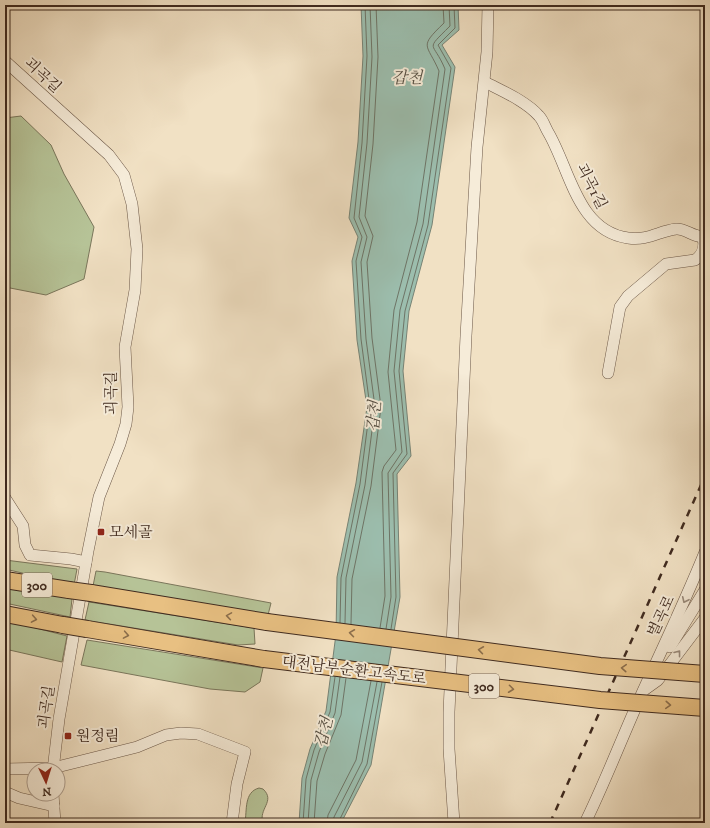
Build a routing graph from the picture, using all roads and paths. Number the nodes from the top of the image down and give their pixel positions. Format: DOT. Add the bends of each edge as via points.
graph roads {
  1 [pos="488,5"];
  2 [pos="5,61"];
  3 [pos="485,82"];
  4 [pos="704,236"];
  5 [pos="608,373"];
  6 [pos="5,498"];
  7 [pos="705,552"];
  8 [pos="86,562"];
  9 [pos="5,580"];
  10 [pos="705,590"];
  11 [pos="5,614"];
  12 [pos="705,618"];
  13 [pos="705,674"];
  14 [pos="642,692"];
  15 [pos="705,708"];
  16 [pos="54,762"];
  17 [pos="66,766"];
  18 [pos="5,769"];
  19 [pos="26,769"];
  20 [pos="5,792"];
  21 [pos="54,802"];
  22 [pos="54,806"];
  23 [pos="55,823"];
  24 [pos="232,823"];
  25 [pos="454,823"];
  26 [pos="585,823"];
  1 -- 3 [label="street"];
  2 -- 8 [label="street, 괴곡길" via="109,155 124,175 132,204 137,249 135,290 125,347 128,407 126,424 99,497"];
  3 -- 4 [label="street, 괴곡1길" via="527,106 539,116 591,220 614,234 628,238 652,237 676,229"];
  3 -- 25 [label="street" via="477,147 466,336 449,712"];
  4 -- 5 [label="street" via="704,245 699,257 695,260 666,264 628,296 620,307"];
  6 -- 8 [label="street" via="23,526 25,545 30,555"];
  7 -- 14 [label="street, 벌곡로, one-way"];
  8 -- 16 [label="street, 괴곡길"];
  13 -- 9 [label="highway, 300, one-way, bridge" via="600,666 267,622"];
  10 -- 14 [label="street, 벌곡로"];
  11 -- 15 [label="highway, 대전남부순환고속도로 / 300, one-way, bridge" via="264,659 600,700"];
  14 -- 12 [label="street, one-way" via="658,680"];
  14 -- 26 [label="street, 벌곡로"];
  17 -- 24 [label="street" via="137,747 166,735 198,734 245,752 237,784"];
  18 -- 19 [label="street"];
  20 -- 22 [label="street"];
  21 -- 22 [label="street"];
  22 -- 23 [label="street"];
}
